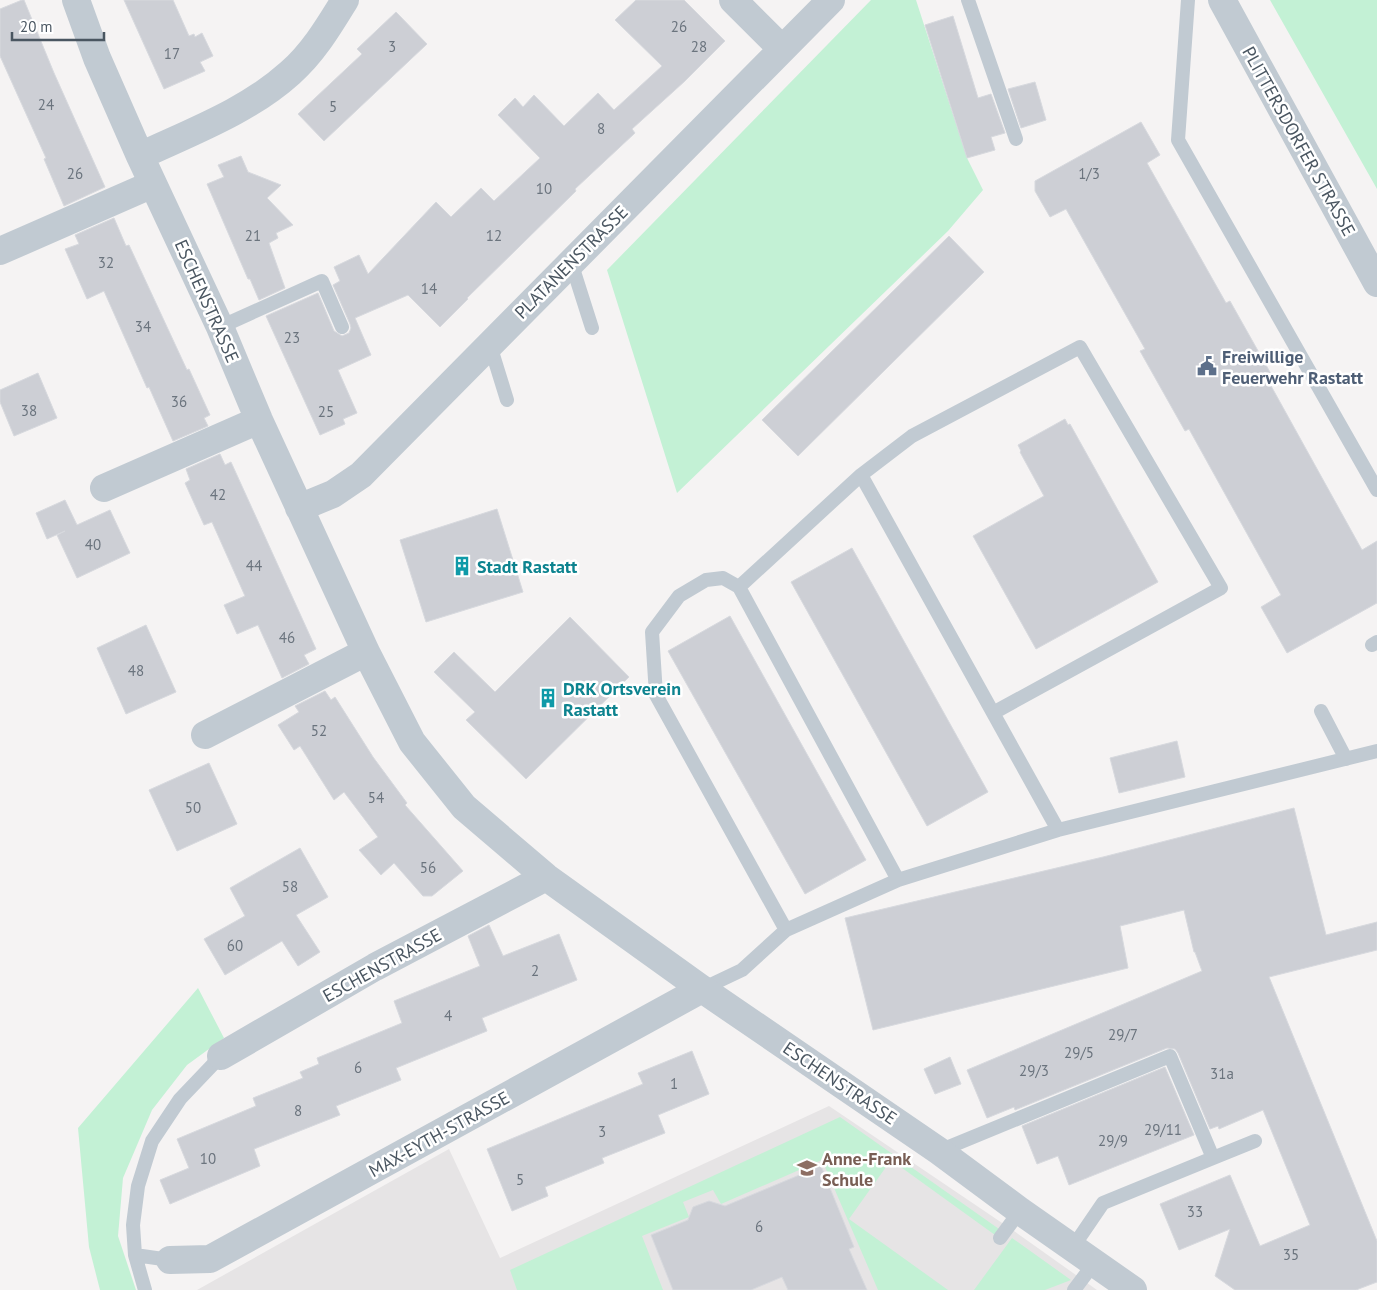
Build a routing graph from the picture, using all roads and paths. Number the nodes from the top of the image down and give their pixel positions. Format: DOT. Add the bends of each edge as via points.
graph roads {
  1 [pos="76,0"];
  2 [pos="345,0"];
  3 [pos="734,0"];
  4 [pos="831,0"];
  5 [pos="968,0"];
  6 [pos="1188,0"];
  7 [pos="1222,0"];
  8 [pos="782,49"];
  9 [pos="1016,139"];
  10 [pos="140,156"];
  11 [pos="153,184"];
  12 [pos="0,251"];
  13 [pos="572,262"];
  14 [pos="1377,283"];
  15 [pos="220,327"];
  16 [pos="342,327"];
  17 [pos="592,328"];
  18 [pos="490,345"];
  19 [pos="506,400"];
  20 [pos="260,420"];
  21 [pos="862,475"];
  22 [pos="104,488"];
  23 [pos="1377,490"];
  24 [pos="300,508"];
  25 [pos="739,587"];
  26 [pos="366,652"];
  27 [pos="1321,711"];
  28 [pos="993,713"];
  29 [pos="205,735"];
  30 [pos="1377,751"];
  31 [pos="1346,758"];
  32 [pos="1058,830"];
  33 [pos="546,877"];
  34 [pos="898,880"];
  35 [pos="786,930"];
  36 [pos="702,989"];
  37 [pos="221,1056"];
  38 [pos="1256,1141"];
  39 [pos="939,1152"];
  40 [pos="1213,1158"];
  41 [pos="1020,1211"];
  42 [pos="1000,1238"];
  43 [pos="135,1255"];
  44 [pos="1084,1255"];
  45 [pos="170,1260"];
  46 [pos="145,1290"];
  47 [pos="1074,1290"];
  48 [pos="1133,1290"];
  1 -- 10 [label="street, ESCHENSTRASSE" via="97,58"];
  2 -- 10 [label="street" via="321,38 290,73 258,97 214,122"];
  3 -- 8 [label="street"];
  4 -- 8 [label="street, PLATANENSTRASSE"];
  5 -- 9 [label="lane"];
  6 -- 23 [label="lane" via="1178,140"];
  7 -- 14 [label="street, PLITTERSDORFER STRASSE"];
  8 -- 13 [label="street, PLATANENSTRASSE"];
  10 -- 11 [label="street, ESCHENSTRASSE"];
  11 -- 12 [label="street"];
  11 -- 15 [label="street, ESCHENSTRASSE"];
  13 -- 17 [label="lane"];
  13 -- 18 [label="street, PLATANENSTRASSE"];
  15 -- 16 [label="lane" via="322,281"];
  15 -- 20 [label="street, ESCHENSTRASSE"];
  18 -- 19 [label="lane"];
  18 -- 24 [label="street, PLATANENSTRASSE" via="361,475 332,494"];
  20 -- 22 [label="street"];
  20 -- 24 [label="street, ESCHENSTRASSE"];
  21 -- 25 [label="lane"];
  21 -- 28 [label="lane"];
  21 -- 28 [label="lane" via="912,436 1080,347 1221,588"];
  24 -- 26 [label="street, ESCHENSTRASSE"];
  25 -- 34 [label="lane"];
  25 -- 35 [label="lane" via="723,578 706,580 673,603 652,632 656,695"];
  26 -- 29 [label="street"];
  26 -- 33 [label="street, ESCHENSTRASSE" via="412,742 464,807"];
  27 -- 31 [label="lane"];
  28 -- 32 [label="lane"];
  30 -- 31 [label="lane"];
  31 -- 32 [label="lane"];
  32 -- 34 [label="lane"];
  33 -- 36 [label="street, ESCHENSTRASSE"];
  33 -- 37 [label="street, ESCHENSTRASSE" via="375,967"];
  34 -- 35 [label="lane"];
  35 -- 36 [label="lane" via="742,970"];
  36 -- 39 [label="street, ESCHENSTRASSE"];
  36 -- 45 [label="street, MAX-EYTH-STRASSE" via="210,1259"];
  37 -- 43 [label="lane" via="180,1098 152,1141 138,1186 133,1225"];
  38 -- 40 [label="lane"];
  39 -- 40 [label="lane" via="1170,1056"];
  39 -- 41 [label="street, ESCHENSTRASSE"];
  40 -- 44 [label="lane" via="1103,1203"];
  41 -- 42 [label="lane"];
  41 -- 44 [label="street, ESCHENSTRASSE"];
  43 -- 45 [label="lane"];
  43 -- 46 [label="lane"];
  44 -- 47 [label="lane"];
  44 -- 48 [label="street, ESCHENSTRASSE"];
}
